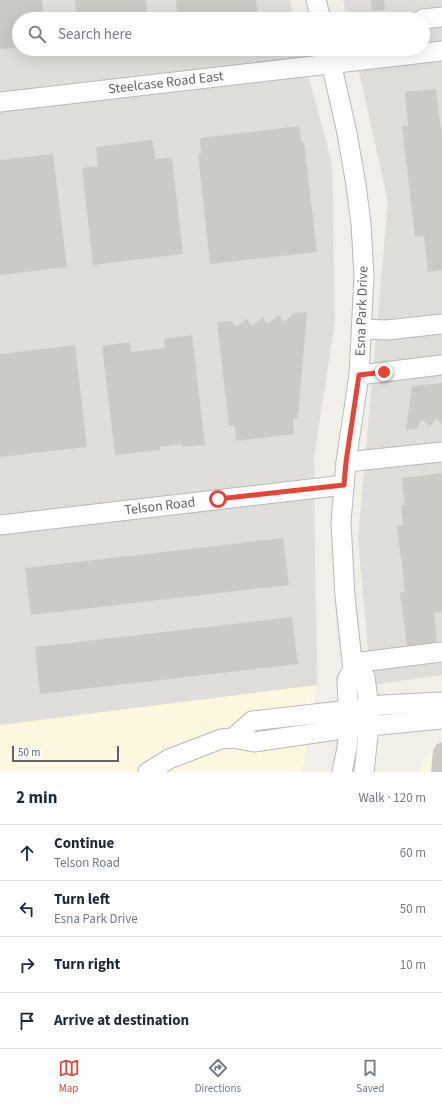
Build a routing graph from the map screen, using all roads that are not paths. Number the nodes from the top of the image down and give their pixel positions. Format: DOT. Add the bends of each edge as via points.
graph roads {
  1 [pos="316,0"];
  2 [pos="319,12"];
  3 [pos="442,17"];
  4 [pos="430,18"];
  5 [pos="430,52"];
  6 [pos="442,52"];
  7 [pos="330,56"];
  8 [pos="0,102"];
  9 [pos="442,324"];
  10 [pos="362,329"];
  11 [pos="442,365"];
  12 [pos="359,375"];
  13 [pos="442,452"];
  14 [pos="346,462"];
  15 [pos="344,485"];
  16 [pos="0,525"];
  17 [pos="442,652"];
  18 [pos="353,666"];
  19 [pos="442,702"];
  20 [pos="369,717"];
  21 [pos="349,719"];
  22 [pos="442,719"];
  23 [pos="148,772"];
  24 [pos="342,772"];
  25 [pos="364,772"];
  1 -- 2 [label="street"];
  3 -- 4 [label="street"];
  5 -- 6 [label="street, Steelcase Road East"];
  7 -- 8 [label="street, Steelcase Road East"];
  7 -- 10 [label="street, Esna Park Drive" via="347,133 361,224 364,276"];
  9 -- 10 [label="street" via="387,330"];
  10 -- 12 [label="street, Esna Park Drive"];
  11 -- 12 [label="street"];
  12 -- 14 [label="street, Esna Park Drive"];
  13 -- 14 [label="street"];
  14 -- 15 [label="street, Esna Park Drive"];
  15 -- 16 [label="street, Telson Road"];
  15 -- 18 [label="street, Esna Park Drive" via="341,522 345,596"];
  17 -- 18 [label="street"];
  18 -- 20 [label="street" via="365,677"];
  18 -- 21 [label="street, Esna Park Drive" via="348,680"];
  19 -- 20 [label="street" via="382,705"];
  20 -- 21 [label="street"];
  20 -- 22 [label="street"];
  20 -- 25 [label="street"];
  21 -- 23 [label="street" via="252,721 232,738 221,739 169,759"];
  21 -- 24 [label="street, Esna Park Drive"];
}
